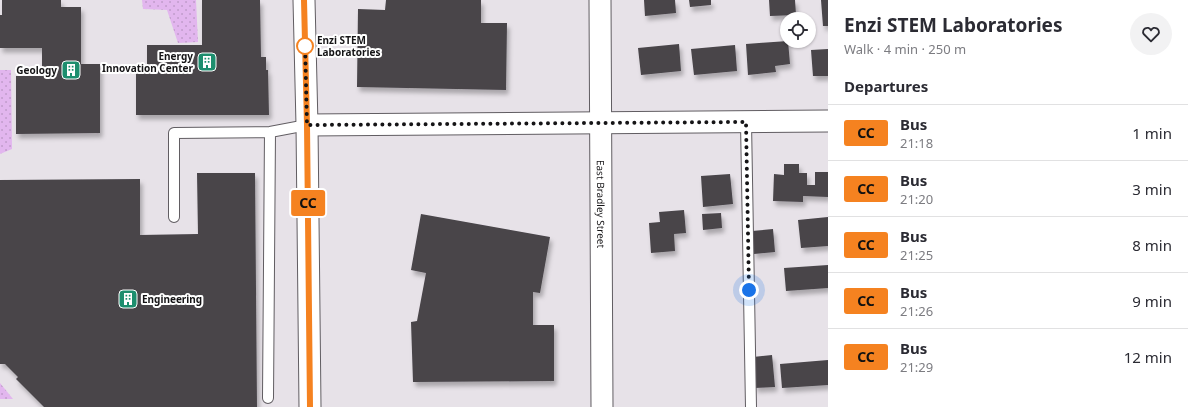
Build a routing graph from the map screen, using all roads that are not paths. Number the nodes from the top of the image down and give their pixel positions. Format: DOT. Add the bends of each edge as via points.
graph roads {
  1 [pos="304,0"];
  2 [pos="600,0"];
  3 [pos="828,121"];
  4 [pos="601,122"];
  5 [pos="746,122"];
  6 [pos="307,125"];
  7 [pos="270,132"];
  8 [pos="174,217"];
  9 [pos="268,398"];
  10 [pos="310,407"];
  11 [pos="602,407"];
  12 [pos="751,407"];
  1 -- 6 [label="street"];
  2 -- 4 [label="street, East Bradley Street"];
  3 -- 5 [label="street"];
  4 -- 5 [label="street"];
  4 -- 6 [label="street"];
  4 -- 11 [label="street, East Bradley Street"];
  5 -- 12 [label="lane"];
  6 -- 7 [label="lane"];
  6 -- 10 [label="street"];
  7 -- 8 [label="lane" via="174,133"];
  7 -- 9 [label="lane"];
}
